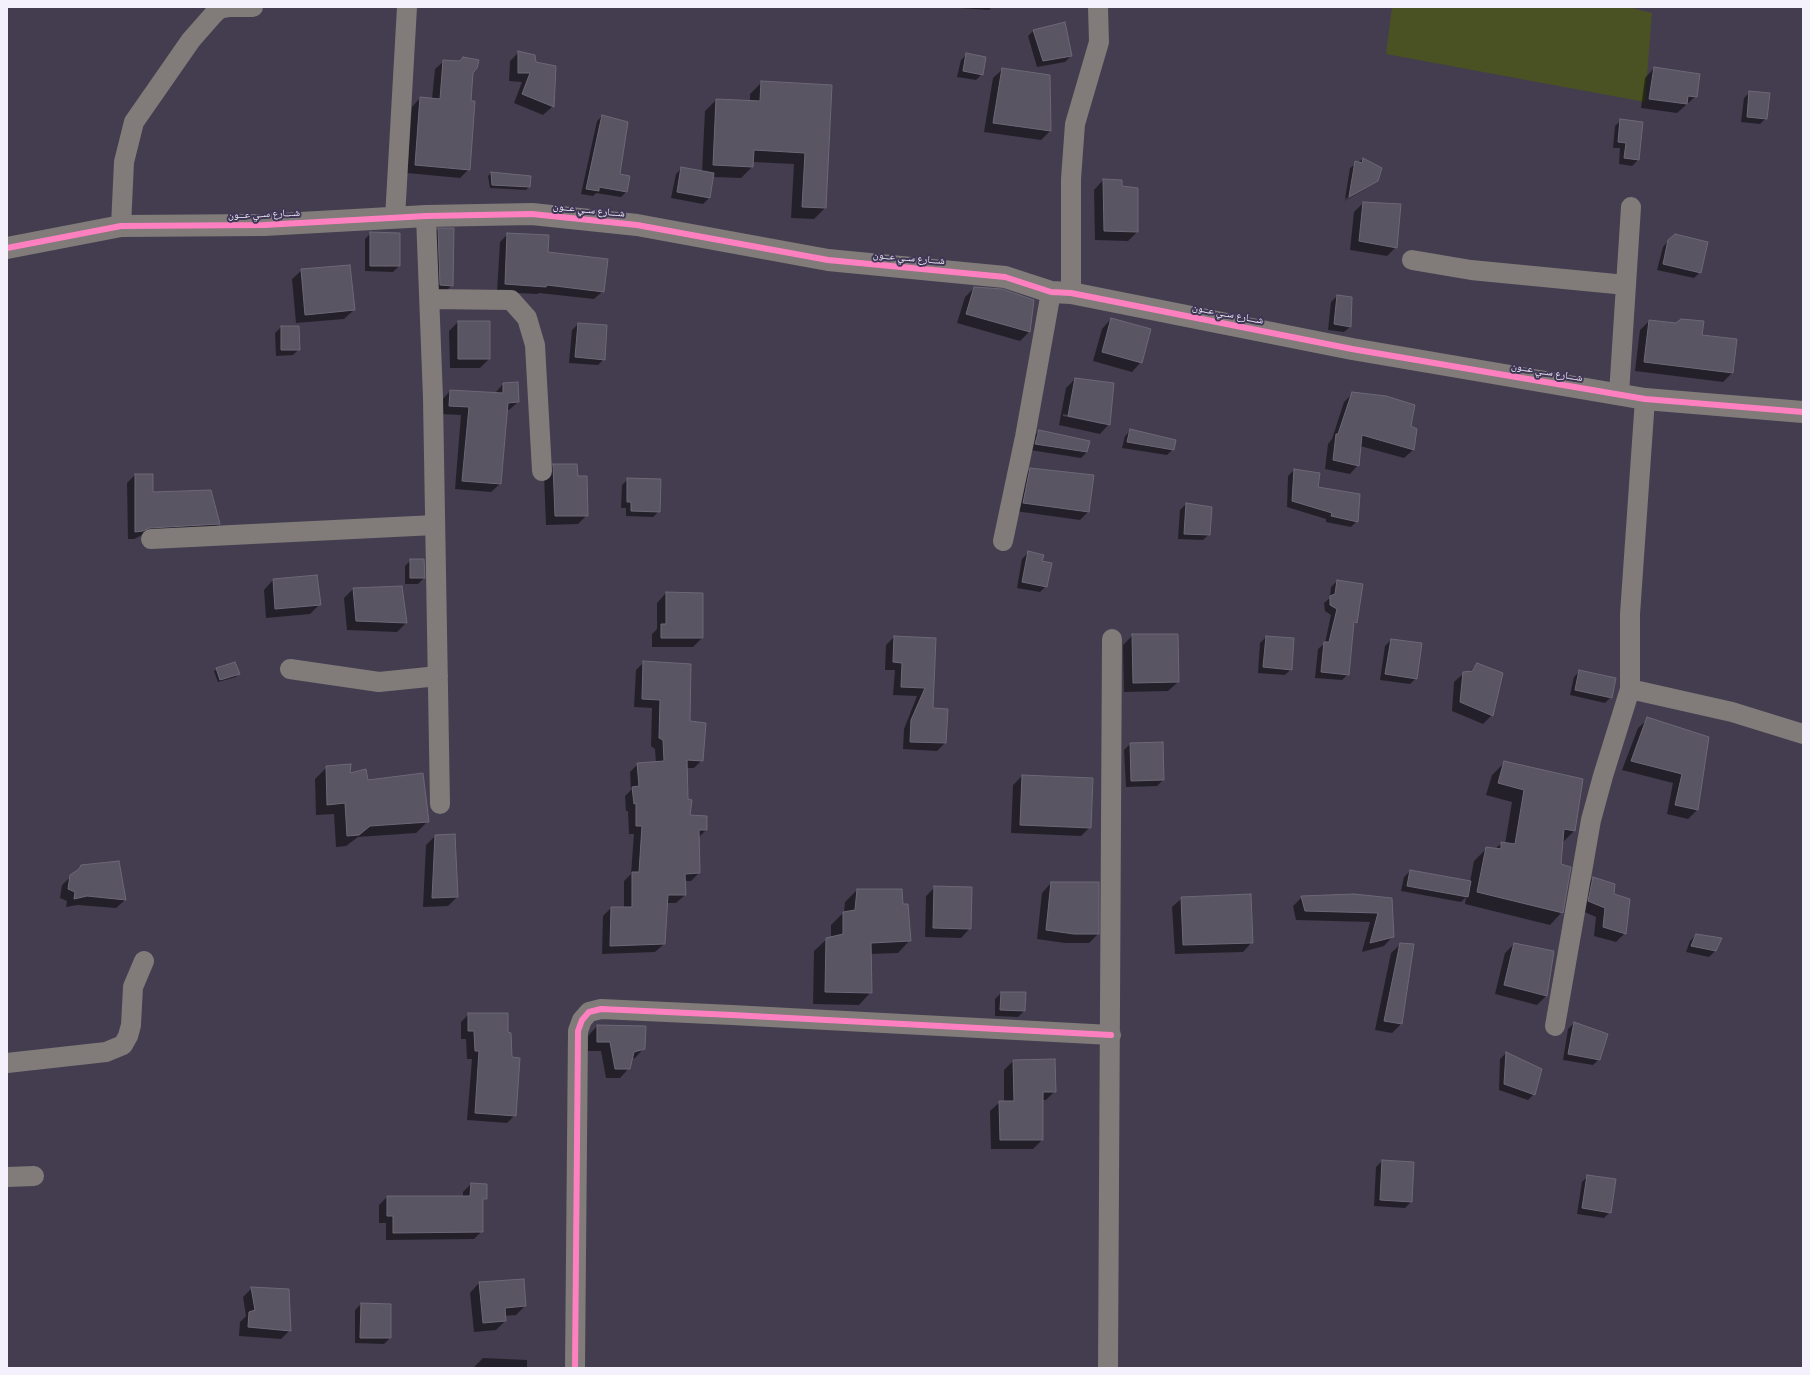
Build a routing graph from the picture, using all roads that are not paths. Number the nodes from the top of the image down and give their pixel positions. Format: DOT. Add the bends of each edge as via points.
graph roads {
  1 [pos="253,7"];
  2 [pos="407,7"];
  3 [pos="1098,7"];
  4 [pos="1631,207"];
  5 [pos="426,216"];
  6 [pos="395,218"];
  7 [pos="121,226"];
  8 [pos="7,248"];
  9 [pos="1412,260"];
  10 [pos="1626,285"];
  11 [pos="1061,293"];
  12 [pos="430,299"];
  13 [pos="1619,394"];
  14 [pos="1645,399"];
  15 [pos="1803,412"];
  16 [pos="542,471"];
  17 [pos="435,525"];
  18 [pos="151,539"];
  19 [pos="1003,541"];
  20 [pos="1112,639"];
  21 [pos="290,669"];
  22 [pos="438,676"];
  23 [pos="1630,689"];
  24 [pos="1803,734"];
  25 [pos="440,804"];
  26 [pos="144,961"];
  27 [pos="1554,1026"];
  28 [pos="1111,1034"];
  29 [pos="7,1063"];
  30 [pos="34,1176"];
  31 [pos="7,1177"];
  32 [pos="575,1368"];
  33 [pos="1108,1368"];
  1 -- 7 [label="street" via="219,9 186,47 134,122 124,162"];
  2 -- 6 [label="street"];
  3 -- 11 [label="street" via="1099,42 1075,124"];
  4 -- 10 [label="street"];
  5 -- 6 [label="street, شــــارع ســي عـــون"];
  5 -- 11 [label="street, شــــارع ســي عـــون" via="532,214 637,225 828,260 1005,277"];
  5 -- 12 [label="street"];
  6 -- 7 [label="street, شــــارع ســي عـــون" via="264,225"];
  7 -- 8 [label="street, شــــارع ســي عـــون"];
  9 -- 10 [label="street" via="1471,270"];
  10 -- 13 [label="street"];
  11 -- 13 [label="street, شــــارع ســي عـــون" via="1352,349"];
  11 -- 19 [label="street" via="1025,437"];
  12 -- 16 [label="street" via="511,300 528,318 535,345"];
  12 -- 17 [label="street"];
  13 -- 14 [label="street, شــــارع ســي عـــون"];
  14 -- 15 [label="street, شــــارع ســي عـــون"];
  14 -- 23 [label="street" via="1630,614"];
  17 -- 18 [label="street"];
  17 -- 22 [label="street"];
  20 -- 28 [label="street"];
  21 -- 22 [label="street" via="379,682"];
  22 -- 25 [label="street"];
  23 -- 24 [label="street" via="1732,712"];
  23 -- 27 [label="street" via="1591,820"];
  26 -- 29 [label="street" via="133,987 131,1025 123,1045 106,1052"];
  28 -- 32 [label="street" via="671,1012 589,1012 578,1030"];
  28 -- 33 [label="street"];
  30 -- 31 [label="street"];
}
